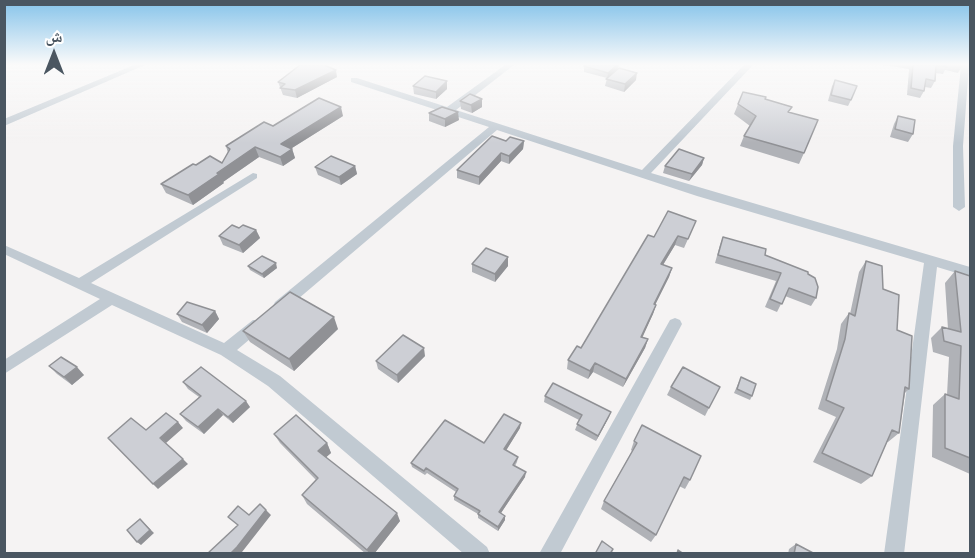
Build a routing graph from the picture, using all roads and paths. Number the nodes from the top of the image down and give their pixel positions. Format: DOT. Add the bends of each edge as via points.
graph roads {
  1 [pos="79,91"];
  2 [pos="386,91"];
  3 [pos="475,91"];
  4 [pos="724,91"];
  5 [pos="962,91"];
  6 [pos="447,112"];
  7 [pos="4,123"];
  8 [pos="495,127"];
  9 [pos="644,175"];
  10 [pos="253,176"];
  11 [pos="959,207"];
  12 [pos="4,249"];
  13 [pos="931,261"];
  14 [pos="970,272"];
  15 [pos="79,284"];
  16 [pos="112,298"];
  17 [pos="675,324"];
  18 [pos="226,351"];
  19 [pos="4,368"];
  20 [pos="480,554"];
  21 [pos="549,554"];
  22 [pos="894,554"];
  1 -- 7 [label="street"];
  2 -- 6 [label="street"];
  3 -- 6 [label="street"];
  4 -- 9 [label="street"];
  5 -- 11 [label="street"];
  6 -- 8 [label="street"];
  8 -- 9 [label="street"];
  8 -- 18 [label="street"];
  9 -- 13 [label="street"];
  10 -- 15 [label="street"];
  12 -- 15 [label="street"];
  13 -- 14 [label="street"];
  13 -- 22 [label="street"];
  15 -- 16 [label="street"];
  16 -- 18 [label="street"];
  16 -- 19 [label="street"];
  17 -- 21 [label="street"];
  18 -- 20 [label="street" via="274,381"];
}
